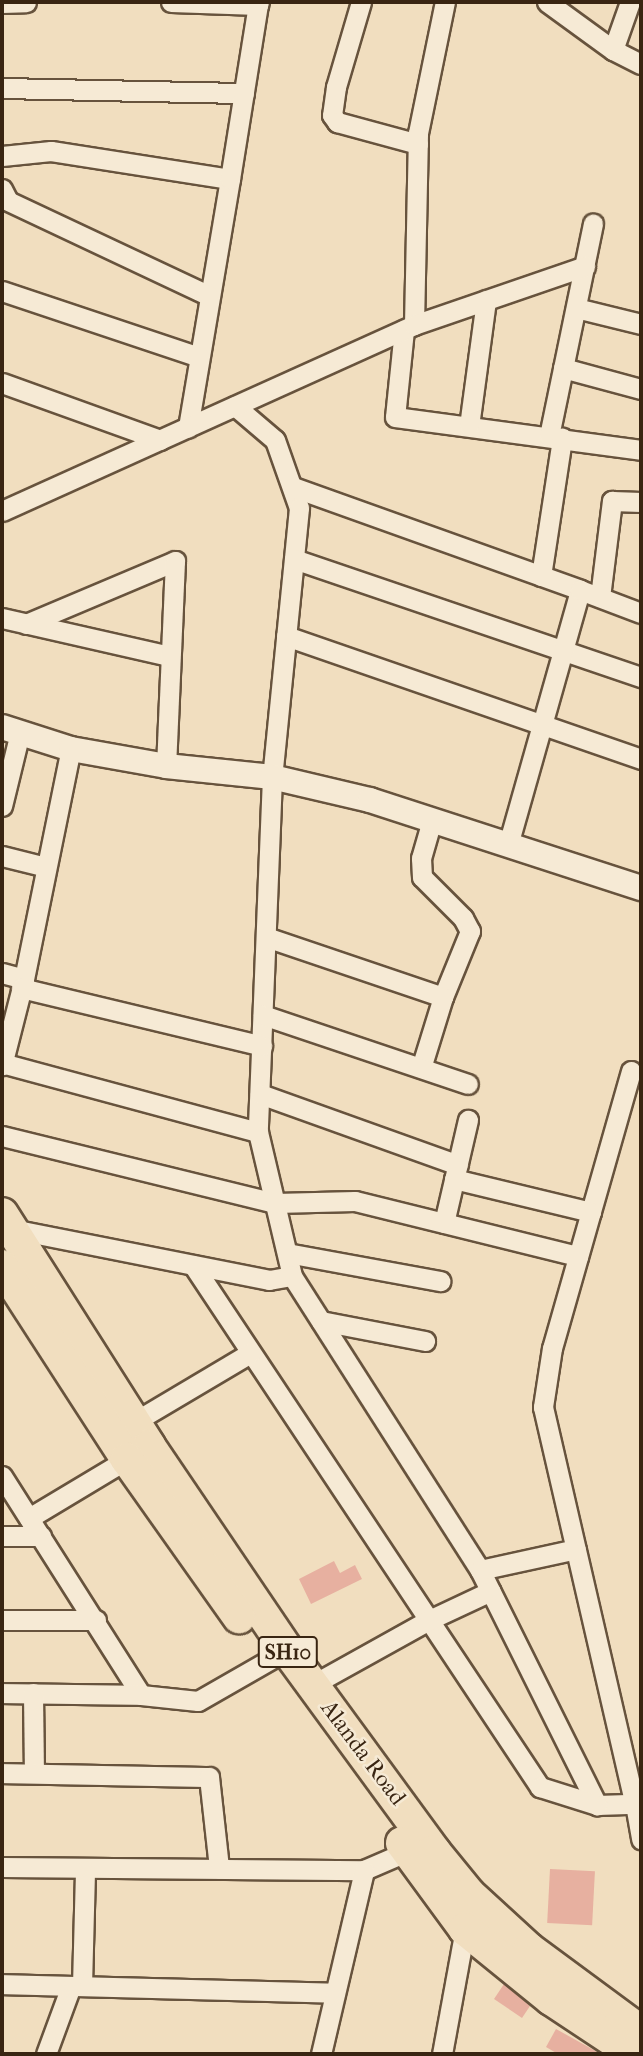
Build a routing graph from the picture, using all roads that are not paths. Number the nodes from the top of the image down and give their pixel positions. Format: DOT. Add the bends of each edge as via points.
graph roads {
  1 [pos="26,2"];
  2 [pos="171,2"];
  3 [pos="361,2"];
  4 [pos="445,2"];
  5 [pos="547,2"];
  6 [pos="630,2"];
  7 [pos="2,3"];
  8 [pos="258,4"];
  9 [pos="613,50"];
  10 [pos="641,64"];
  11 [pos="2,88"];
  12 [pos="244,93"];
  13 [pos="418,144"];
  14 [pos="2,156"];
  15 [pos="230,179"];
  16 [pos="4,199"];
  17 [pos="593,223"];
  18 [pos="584,266"];
  19 [pos="2,291"];
  20 [pos="208,295"];
  21 [pos="486,300"];
  22 [pos="576,308"];
  23 [pos="641,324"];
  24 [pos="409,328"];
  25 [pos="199,357"];
  26 [pos="563,368"];
  27 [pos="2,383"];
  28 [pos="641,388"];
  29 [pos="235,406"];
  30 [pos="469,426"];
  31 [pos="188,427"];
  32 [pos="556,437"];
  33 [pos="160,440"];
  34 [pos="641,450"];
  35 [pos="293,487"];
  36 [pos="641,502"];
  37 [pos="2,511"];
  38 [pos="294,559"];
  39 [pos="541,576"];
  40 [pos="580,590"];
  41 [pos="600,597"];
  42 [pos="641,613"];
  43 [pos="2,618"];
  44 [pos="26,624"];
  45 [pos="286,636"];
  46 [pos="563,651"];
  47 [pos="169,656"];
  48 [pos="641,677"];
  49 [pos="542,725"];
  50 [pos="11,729"];
  51 [pos="71,749"];
  52 [pos="641,759"];
  53 [pos="166,766"];
  54 [pos="272,776"];
  55 [pos="2,806"];
  56 [pos="432,820"];
  57 [pos="508,845"];
  58 [pos="2,856"];
  59 [pos="46,867"];
  60 [pos="641,888"];
  61 [pos="266,937"];
  62 [pos="2,973"];
  63 [pos="23,983"];
  64 [pos="443,997"];
  65 [pos="263,1015"];
  66 [pos="262,1046"];
  67 [pos="2,1064"];
  68 [pos="421,1068"];
  69 [pos="631,1071"];
  70 [pos="468,1084"];
  71 [pos="260,1094"];
  72 [pos="468,1120"];
  73 [pos="258,1132"];
  74 [pos="2,1136"];
  75 [pos="456,1172"];
  76 [pos="275,1203"];
  77 [pos="591,1212"];
  78 [pos="7,1221"];
  79 [pos="444,1223"];
  80 [pos="287,1253"];
  81 [pos="578,1256"];
  82 [pos="193,1265"];
  83 [pos="2,1266"];
  84 [pos="292,1276"];
  85 [pos="440,1281"];
  86 [pos="321,1321"];
  87 [pos="425,1341"];
  88 [pos="250,1353"];
  89 [pos="134,1422"];
  90 [pos="127,1459"];
  91 [pos="4,1481"];
  92 [pos="29,1518"];
  93 [pos="41,1535"];
  94 [pos="2,1536"];
  95 [pos="576,1549"];
  96 [pos="480,1570"];
  97 [pos="491,1591"];
  98 [pos="2,1619"];
  99 [pos="96,1620"];
  100 [pos="429,1620"];
  101 [pos="278,1655"];
  102 [pos="312,1685"];
  103 [pos="2,1693"];
  104 [pos="33,1693"];
  105 [pos="141,1695"];
  106 [pos="34,1772"];
  107 [pos="2,1773"];
  108 [pos="636,1797"];
  109 [pos="597,1805"];
  110 [pos="641,1839"];
  111 [pos="421,1851"];
  112 [pos="2,1867"];
  113 [pos="219,1868"];
  114 [pos="85,1870"];
  115 [pos="363,1870"];
  116 [pos="465,1929"];
  117 [pos="2,1984"];
  118 [pos="77,1986"];
  119 [pos="335,1993"];
  120 [pos="641,2032"];
  121 [pos="46,2054"];
  122 [pos="321,2054"];
  123 [pos="442,2054"];
  124 [pos="634,2054"];
  1 -- 7 [label="street"];
  2 -- 8 [label="street"];
  3 -- 13 [label="street" via="332,115 337,122"];
  4 -- 13 [label="street"];
  5 -- 9 [label="street"];
  6 -- 9 [label="street"];
  8 -- 12 [label="street"];
  9 -- 10 [label="street"];
  11 -- 12 [label="street"];
  12 -- 15 [label="street"];
  13 -- 24 [label="street"];
  14 -- 15 [label="street" via="51,151"];
  15 -- 20 [label="street"];
  16 -- 20 [label="street"];
  17 -- 18 [label="street"];
  18 -- 21 [label="street"];
  18 -- 22 [label="street"];
  19 -- 25 [label="street"];
  20 -- 25 [label="street"];
  21 -- 24 [label="street"];
  21 -- 30 [label="street"];
  22 -- 23 [label="street"];
  22 -- 26 [label="street"];
  24 -- 29 [label="street"];
  24 -- 30 [label="street" via="395,417"];
  25 -- 31 [label="street"];
  26 -- 28 [label="street"];
  26 -- 32 [label="street"];
  27 -- 33 [label="street"];
  29 -- 31 [label="street"];
  29 -- 35 [label="street" via="275,440"];
  30 -- 32 [label="street"];
  31 -- 33 [label="street"];
  32 -- 34 [label="street"];
  32 -- 39 [label="street"];
  33 -- 37 [label="street"];
  35 -- 38 [label="street" via="299,508"];
  35 -- 39 [label="street"];
  36 -- 41 [label="street" via="611,501"];
  38 -- 45 [label="street"];
  38 -- 46 [label="street"];
  39 -- 40 [label="street"];
  40 -- 41 [label="street"];
  40 -- 46 [label="street"];
  41 -- 42 [label="street"];
  43 -- 44 [label="street"];
  44 -- 47 [label="street"];
  44 -- 47 [label="street" via="175,561"];
  45 -- 49 [label="street"];
  45 -- 54 [label="street"];
  46 -- 48 [label="street"];
  46 -- 49 [label="street"];
  47 -- 53 [label="street"];
  49 -- 52 [label="street"];
  49 -- 57 [label="street"];
  50 -- 51 [label="street"];
  50 -- 55 [label="street"];
  51 -- 53 [label="street"];
  51 -- 59 [label="street"];
  53 -- 54 [label="street"];
  54 -- 56 [label="street"];
  54 -- 61 [label="street"];
  56 -- 57 [label="street"];
  56 -- 64 [label="street" via="421,858 422,877 470,931"];
  57 -- 60 [label="street"];
  58 -- 59 [label="street"];
  59 -- 63 [label="street"];
  61 -- 64 [label="street"];
  61 -- 65 [label="street"];
  62 -- 63 [label="street"];
  63 -- 66 [label="street"];
  63 -- 67 [label="street"];
  64 -- 68 [label="street"];
  65 -- 66 [label="street"];
  65 -- 68 [label="street"];
  66 -- 71 [label="street"];
  67 -- 73 [label="street"];
  68 -- 70 [label="street"];
  69 -- 77 [label="street"];
  71 -- 73 [label="street"];
  71 -- 75 [label="street"];
  72 -- 75 [label="street"];
  73 -- 76 [label="street"];
  74 -- 76 [label="street"];
  75 -- 77 [label="street"];
  75 -- 79 [label="street"];
  76 -- 79 [label="street" via="355,1202"];
  76 -- 80 [label="street"];
  77 -- 81 [label="street"];
  78 -- 82 [label="street"];
  78 -- 89 [label="main road, Alanda Road / SH10"];
  79 -- 81 [label="street"];
  80 -- 84 [label="street"];
  80 -- 85 [label="street"];
  81 -- 95 [label="street" via="552,1348 542,1407"];
  82 -- 84 [label="street" via="269,1280"];
  82 -- 88 [label="street"];
  83 -- 90 [label="main road, Alanda Road / SH10"];
  84 -- 86 [label="street"];
  86 -- 87 [label="street"];
  86 -- 96 [label="street"];
  88 -- 89 [label="street"];
  88 -- 100 [label="street"];
  89 -- 101 [label="main road, Alanda Road / SH10"];
  90 -- 92 [label="street"];
  90 -- 101 [label="main road, Alanda Road / SH10"];
  91 -- 92 [label="street"];
  92 -- 93 [label="street"];
  93 -- 94 [label="street"];
  93 -- 99 [label="street"];
  95 -- 96 [label="street"];
  95 -- 108 [label="street"];
  96 -- 97 [label="street"];
  97 -- 100 [label="street"];
  97 -- 109 [label="street"];
  98 -- 99 [label="street"];
  99 -- 105 [label="street"];
  100 -- 102 [label="street"];
  100 -- 109 [label="street" via="540,1787"];
  101 -- 102 [label="main road, Alanda Road / SH10"];
  101 -- 105 [label="street" via="198,1701"];
  101 -- 111 [label="main road, Alanda Road / SH10"];
  102 -- 111 [label="main road, Alanda Road / SH10"];
  103 -- 104 [label="street"];
  104 -- 105 [label="street"];
  104 -- 106 [label="street"];
  106 -- 107 [label="street"];
  106 -- 113 [label="street" via="209,1777"];
  108 -- 109 [label="street"];
  108 -- 110 [label="street"];
  111 -- 115 [label="street"];
  111 -- 116 [label="main road, Alanda Road / SH10"];
  111 -- 120 [label="main road, Alanda Road / SH10" via="529,1949"];
  112 -- 114 [label="street"];
  113 -- 114 [label="street"];
  113 -- 115 [label="street"];
  114 -- 118 [label="street"];
  115 -- 119 [label="street"];
  116 -- 123 [label="street"];
  116 -- 124 [label="main road, Alanda Road / SH10" via="551,1999"];
  117 -- 118 [label="street"];
  118 -- 119 [label="street"];
  118 -- 121 [label="street"];
  119 -- 122 [label="street"];
}
